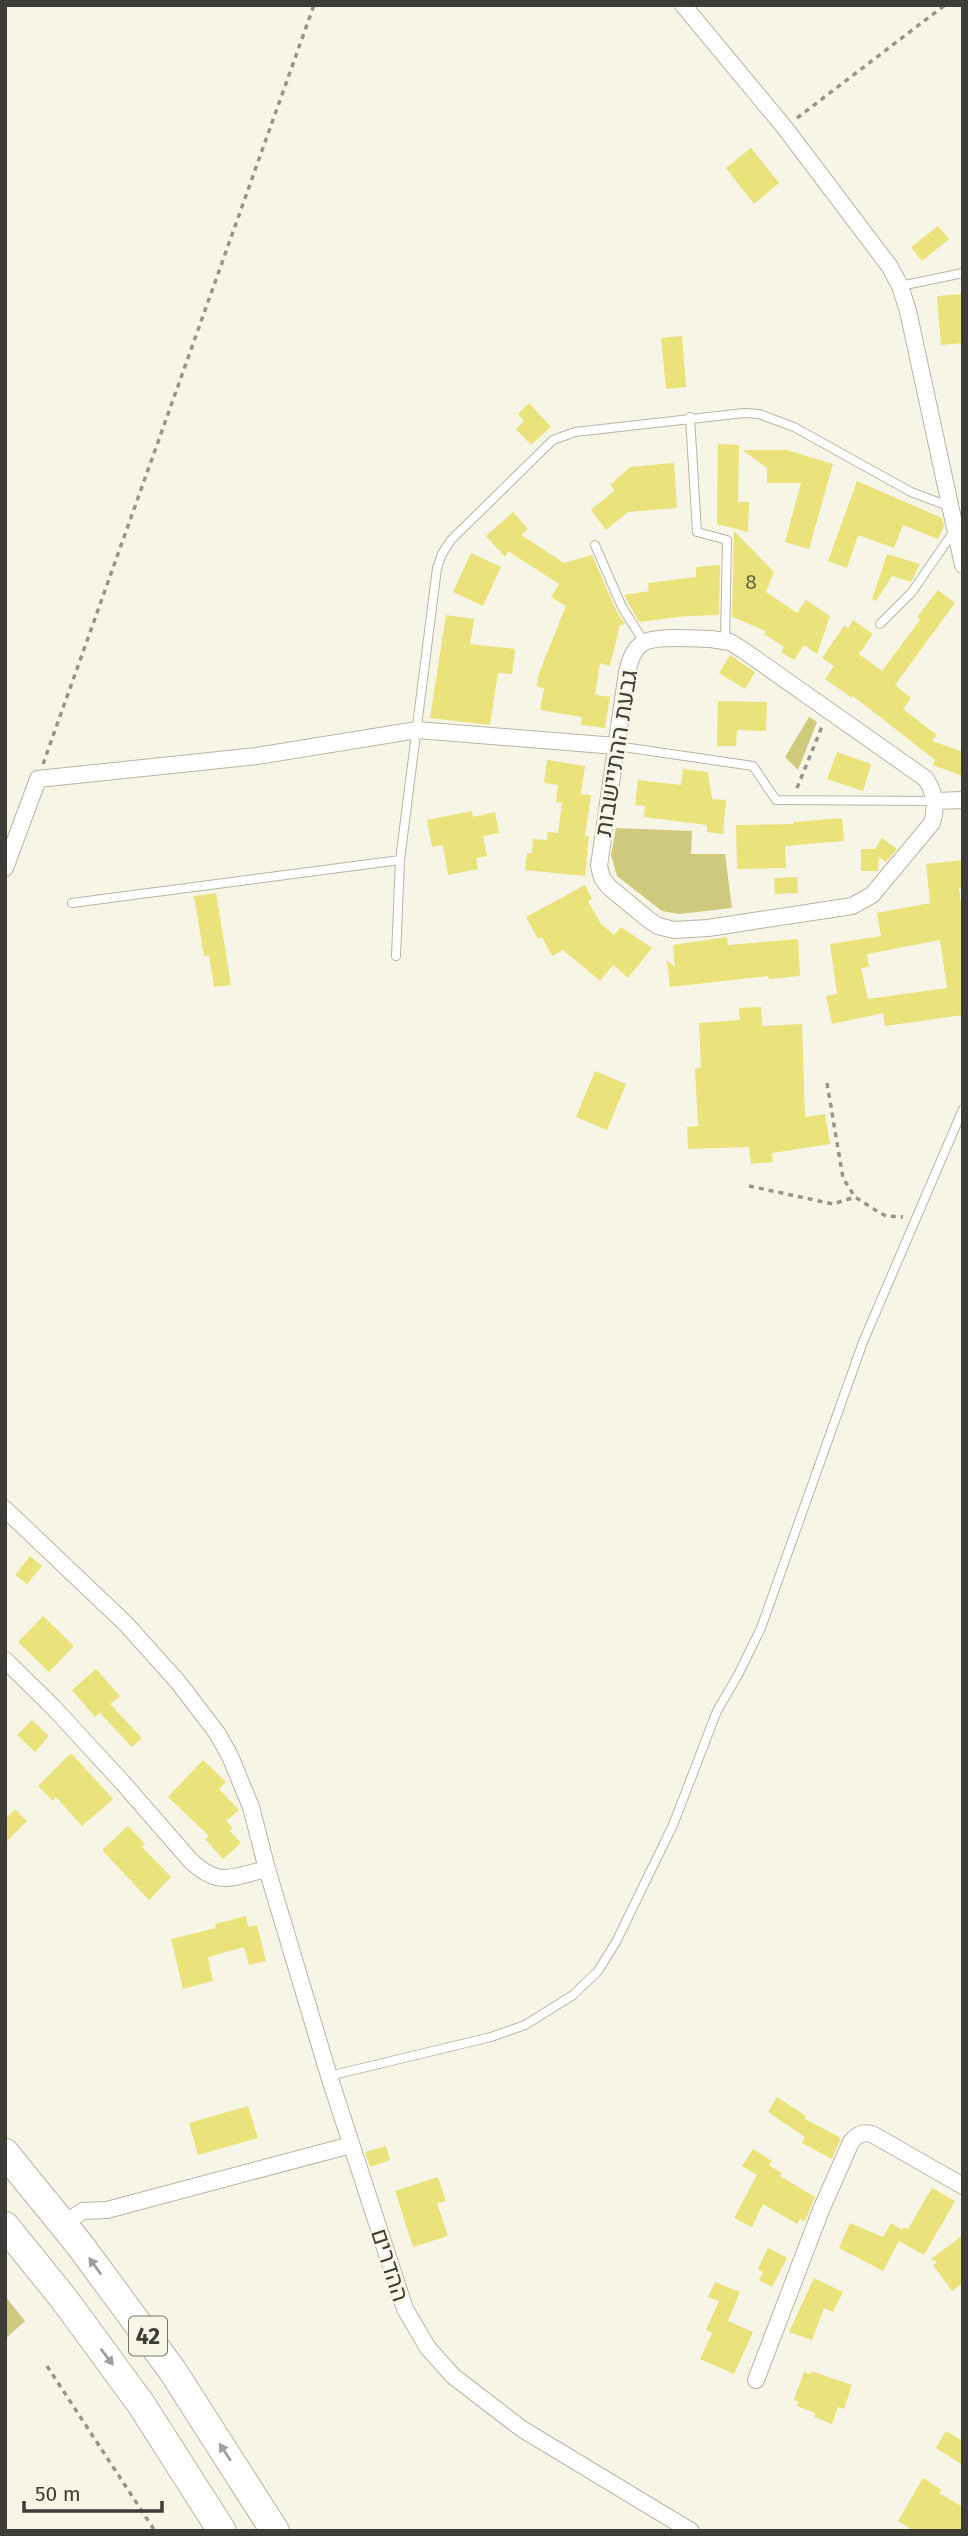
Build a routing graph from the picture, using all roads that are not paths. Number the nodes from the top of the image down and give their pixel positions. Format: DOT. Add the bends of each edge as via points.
graph roads {
  1 [pos="684,5"];
  2 [pos="963,273"];
  3 [pos="900,286"];
  4 [pos="690,417"];
  5 [pos="951,507"];
  6 [pos="955,528"];
  7 [pos="594,545"];
  8 [pos="963,565"];
  9 [pos="880,624"];
  10 [pos="725,641"];
  11 [pos="644,642"];
  12 [pos="417,730"];
  13 [pos="616,746"];
  14 [pos="963,800"];
  15 [pos="934,801"];
  16 [pos="400,860"];
  17 [pos="5,868"];
  18 [pos="72,903"];
  19 [pos="396,956"];
  20 [pos="963,1109"];
  21 [pos="5,1509"];
  22 [pos="5,1660"];
  23 [pos="267,1869"];
  24 [pos="329,2076"];
  25 [pos="351,2144"];
  26 [pos="5,2153"];
  27 [pos="963,2186"];
  28 [pos="63,2224"];
  29 [pos="5,2226"];
  30 [pos="757,2380"];
  31 [pos="222,2531"];
  32 [pos="275,2531"];
  33 [pos="691,2531"];
  1 -- 3 [label="street" via="785,128"];
  2 -- 3 [label="lane"];
  3 -- 5 [label="street"];
  4 -- 5 [label="lane" via="744,413 779,420 911,492"];
  4 -- 10 [label="lane" via="697,532 727,540"];
  4 -- 12 [label="lane" via="575,432 553,440 451,540 437,568"];
  5 -- 6 [label="street"];
  6 -- 8 [label="street"];
  6 -- 9 [label="lane" via="912,592"];
  7 -- 11 [label="lane" via="622,607"];
  10 -- 11 [label="street, גבעת ההתיישבות"];
  10 -- 15 [label="street, גבעת ההתיישבות" via="926,779"];
  11 -- 13 [label="street, גבעת ההתיישבות" via="632,655 627,672"];
  12 -- 13 [label="street"];
  12 -- 16 [label="lane"];
  12 -- 17 [label="street" via="257,757 38,779"];
  13 -- 15 [label="lane" via="752,766 776,800"];
  13 -- 15 [label="street, גבעת ההתיישבות" via="599,866 602,878 649,920 674,930 863,901 932,823"];
  14 -- 15 [label="street"];
  16 -- 18 [label="lane"];
  16 -- 19 [label="lane"];
  20 -- 24 [label="lane" via="863,1342 761,1628 717,1711 673,1825 598,1971 552,2011 525,2025"];
  21 -- 23 [label="street, ההדרים" via="126,1624 217,1732 251,1807"];
  22 -- 23 [label="street" via="205,1874 229,1878"];
  23 -- 24 [label="street, ההדרים"];
  24 -- 25 [label="street, ההדרים"];
  25 -- 28 [label="street" via="107,2210 83,2211"];
  25 -- 33 [label="street, ההדרים" via="405,2309 428,2348 453,2376 522,2430"];
  26 -- 28 [label="highway, 42"];
  27 -- 30 [label="street" via="872,2134 857,2135 821,2210"];
  32 -- 28 [label="highway, 42, one-way" via="172,2370"];
  29 -- 31 [label="highway, 42, one-way" via="142,2404"];
}
